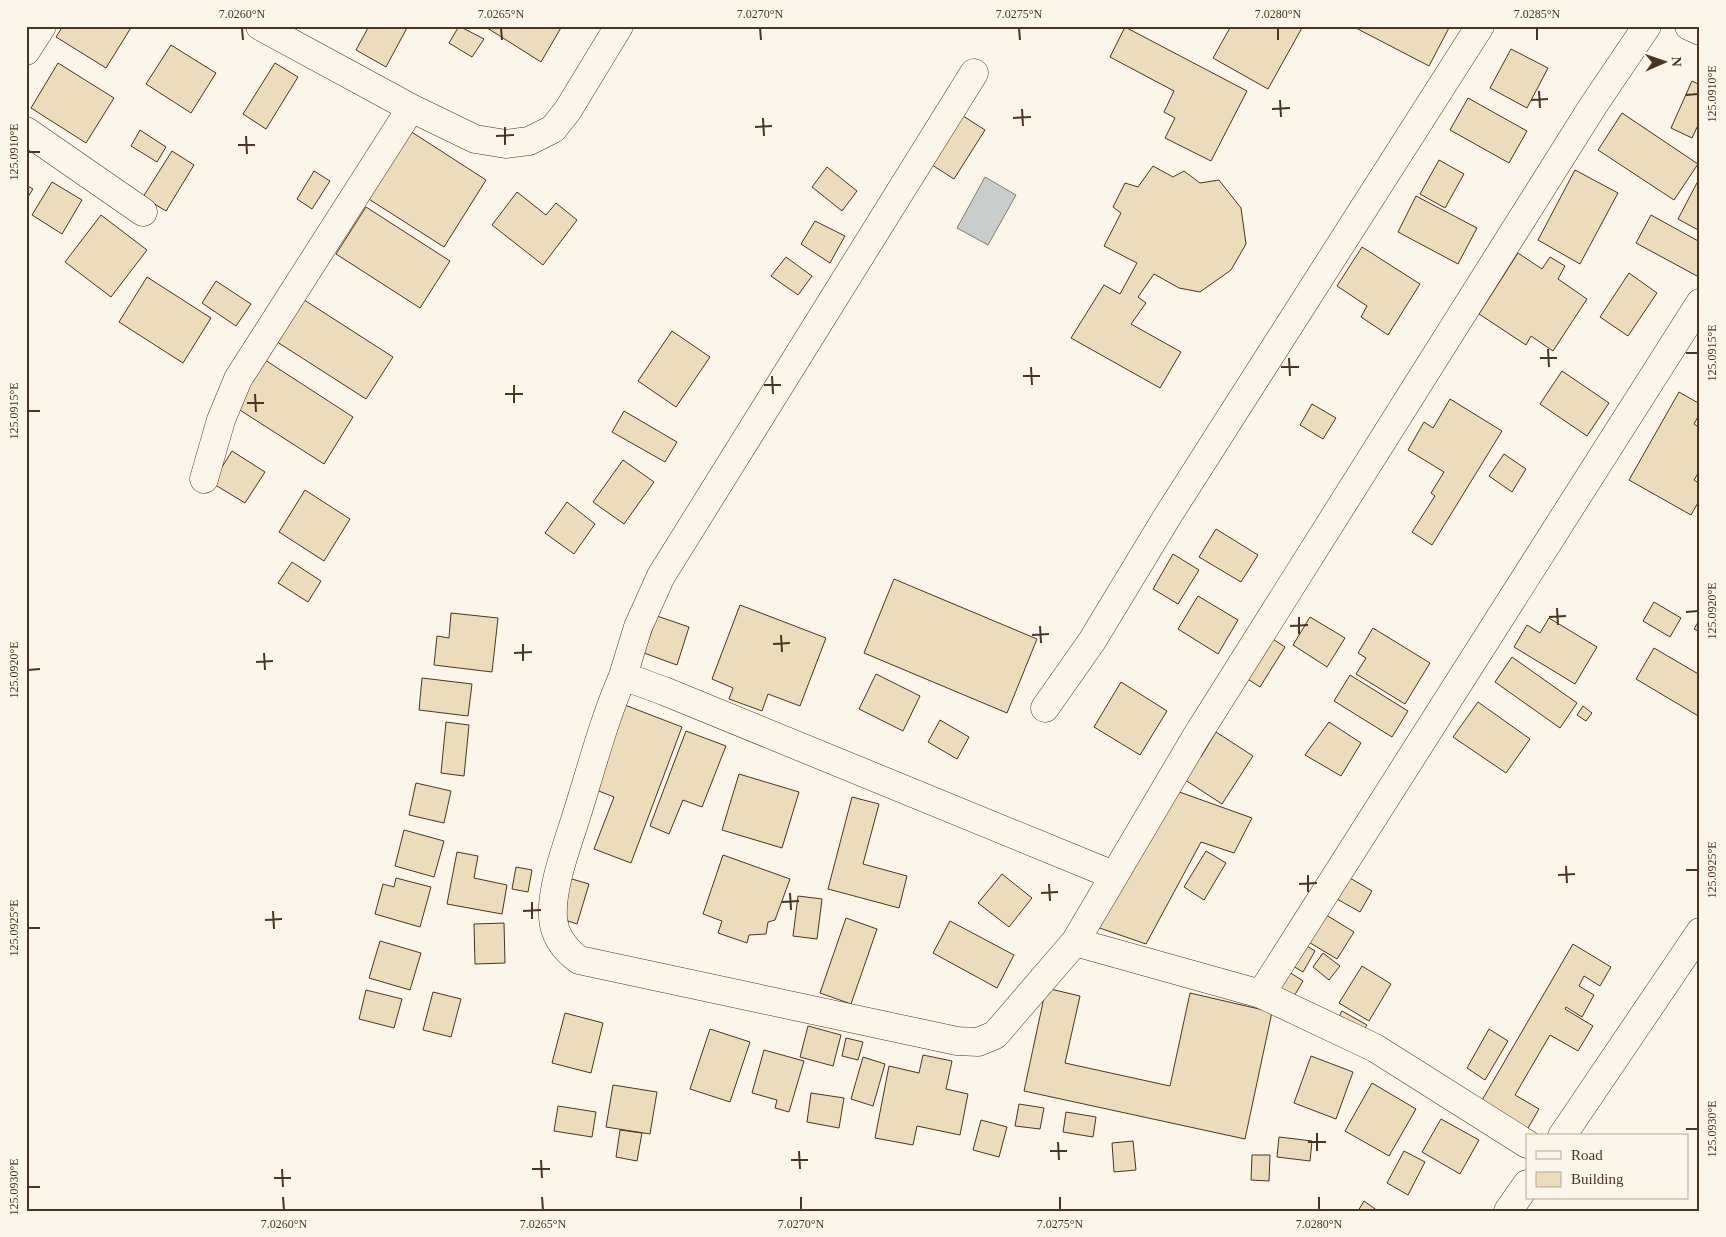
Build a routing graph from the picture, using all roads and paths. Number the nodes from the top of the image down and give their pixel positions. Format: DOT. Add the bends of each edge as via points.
graph roads {
  1 [pos="42,26"];
  2 [pos="260,26"];
  3 [pos="619,26"];
  4 [pos="1480,26"];
  5 [pos="1647,26"];
  6 [pos="1689,26"];
  7 [pos="1700,31"];
  8 [pos="26,51"];
  9 [pos="974,73"];
  10 [pos="411,108"];
  11 [pos="26,131"];
  12 [pos="143,212"];
  13 [pos="1700,303"];
  14 [pos="204,479"];
  15 [pos="623,676"];
  16 [pos="1045,708"];
  17 [pos="1113,876"];
  18 [pos="1700,932"];
  19 [pos="1075,942"];
  20 [pos="1261,994"];
  21 [pos="1563,1134"];
  22 [pos="1526,1143"];
  23 [pos="1526,1185"];
  24 [pos="1508,1211"];
  1 -- 8 [label="street"];
  2 -- 10 [label="street"];
  3 -- 10 [label="street" via="568,110 553,129 529,141 506,144 475,140"];
  4 -- 16 [label="street" via="1167,517 1102,626"];
  5 -- 17 [label="street" via="1593,106 1196,736"];
  6 -- 7 [label="street"];
  9 -- 15 [label="street" via="661,576 638,627"];
  10 -- 14 [label="street" via="238,379 221,420"];
  11 -- 12 [label="street"];
  13 -- 20 [label="street"];
  15 -- 17 [label="street"];
  15 -- 19 [label="street" via="602,732 559,873 552,916 556,934 566,951 580,960 957,1041 978,1042 995,1035"];
  17 -- 19 [label="street"];
  18 -- 21 [label="street"];
  19 -- 20 [label="street"];
  20 -- 22 [label="street" via="1375,1048"];
  23 -- 24 [label="street"];
}
